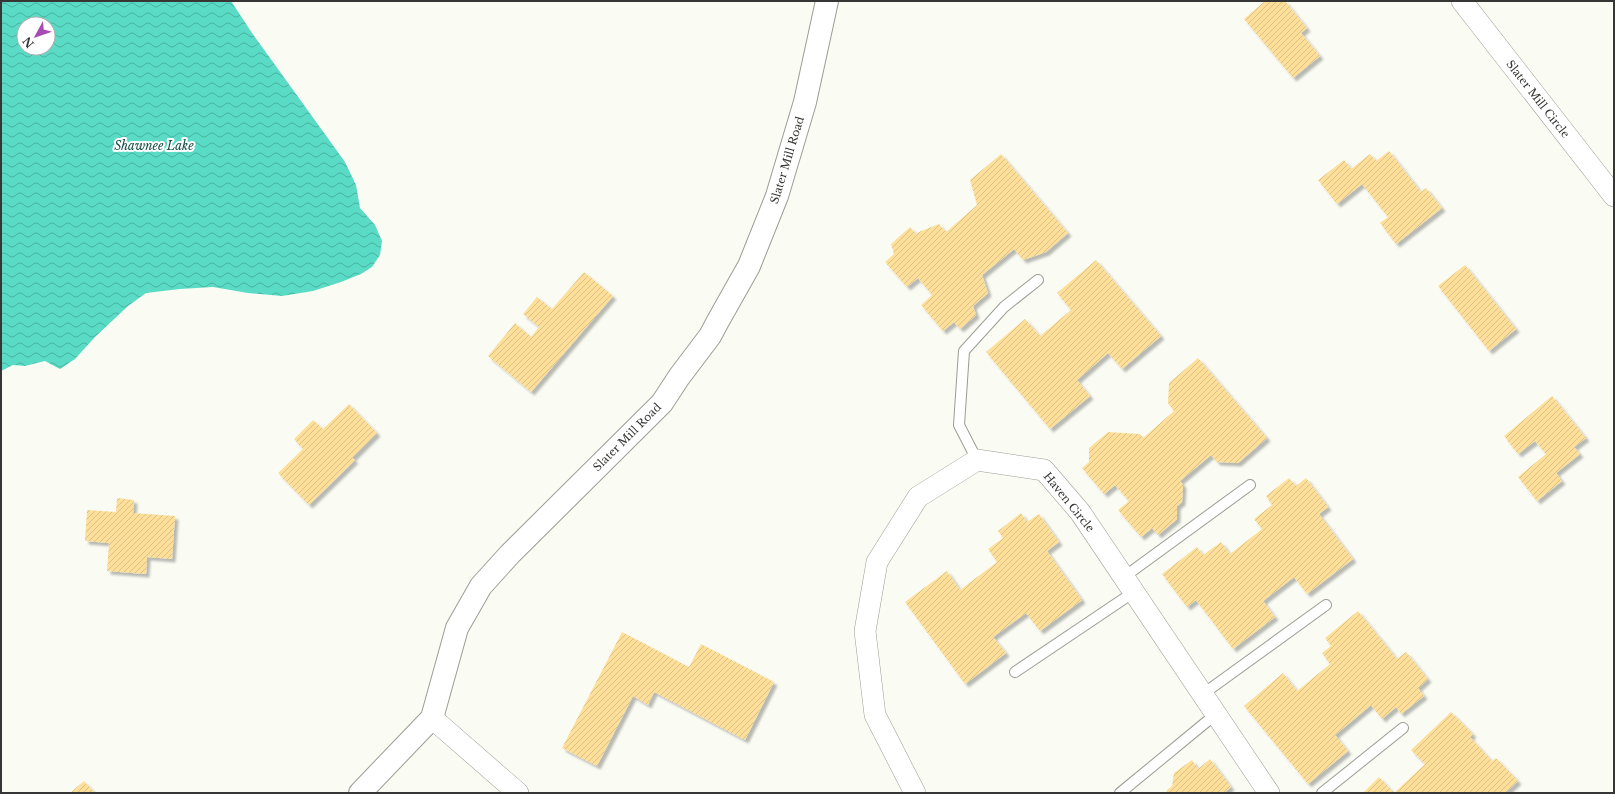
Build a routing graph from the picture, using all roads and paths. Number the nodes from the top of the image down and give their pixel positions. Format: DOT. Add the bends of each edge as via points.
graph roads {
  1 [pos="827,1"];
  2 [pos="1462,1"];
  3 [pos="1614,196"];
  4 [pos="1038,280"];
  5 [pos="977,460"];
  6 [pos="1250,485"];
  7 [pos="1129,585"];
  8 [pos="1326,605"];
  9 [pos="1015,672"];
  10 [pos="1203,694"];
  11 [pos="1216,714"];
  12 [pos="432,718"];
  13 [pos="1403,728"];
  14 [pos="360,793"];
  15 [pos="518,793"];
  16 [pos="915,793"];
  17 [pos="1120,793"];
  18 [pos="1270,793"];
  19 [pos="1322,793"];
  1 -- 12 [label="street, Slater Mill Road" via="805,102 777,196 749,266 710,336 662,403 481,586 458,628"];
  2 -- 3 [label="street, Slater Mill Circle"];
  4 -- 5 [label="lane" via="1004,307 964,351 959,425"];
  5 -- 7 [label="street, Haven Circle" via="1044,470 1080,512"];
  5 -- 16 [label="street" via="918,496 877,562 865,631 875,715"];
  6 -- 7 [label="lane"];
  7 -- 9 [label="lane"];
  7 -- 10 [label="street, Haven Circle"];
  8 -- 10 [label="lane"];
  10 -- 11 [label="street, Haven Circle"];
  11 -- 17 [label="lane"];
  11 -- 18 [label="street, Haven Circle"];
  12 -- 14 [label="street"];
  12 -- 15 [label="street"];
  13 -- 19 [label="lane"];
}
